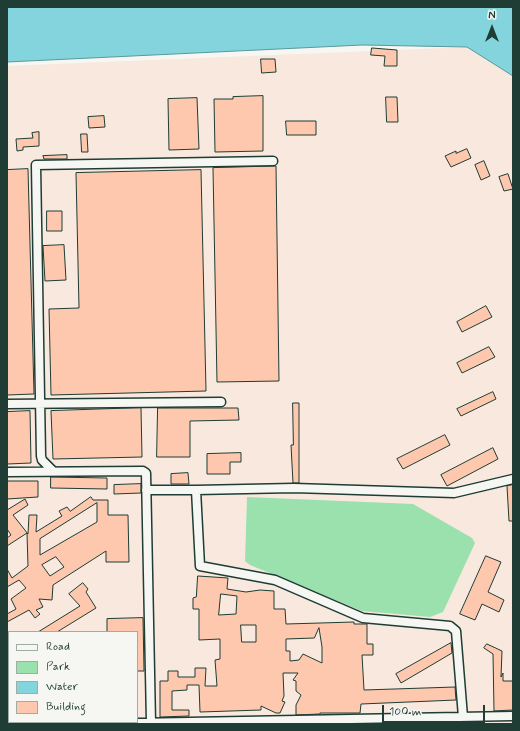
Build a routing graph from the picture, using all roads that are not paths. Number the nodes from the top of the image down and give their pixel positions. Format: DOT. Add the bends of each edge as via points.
graph roads {
  1 [pos="273,161"];
  2 [pos="222,402"];
  3 [pos="41,403"];
  4 [pos="7,404"];
  5 [pos="53,471"];
  6 [pos="7,472"];
  7 [pos="513,479"];
  8 [pos="146,490"];
  9 [pos="196,490"];
  10 [pos="513,716"];
  11 [pos="463,717"];
  12 [pos="151,723"];
  13 [pos="81,724"];
  1 -- 3 [label="lane" via="36,165"];
  2 -- 3 [label="lane"];
  3 -- 4 [label="lane"];
  3 -- 5 [label="lane" via="41,456"];
  5 -- 6 [label="lane"];
  5 -- 8 [label="lane" via="143,471 146,473"];
  7 -- 9 [label="lane" via="454,493 294,488"];
  8 -- 9 [label="lane"];
  8 -- 12 [label="lane"];
  9 -- 11 [label="lane" via="200,566 275,580 362,618 453,628 456,631"];
  10 -- 11 [label="lane"];
  11 -- 12 [label="lane"];
  12 -- 13 [label="lane"];
}
